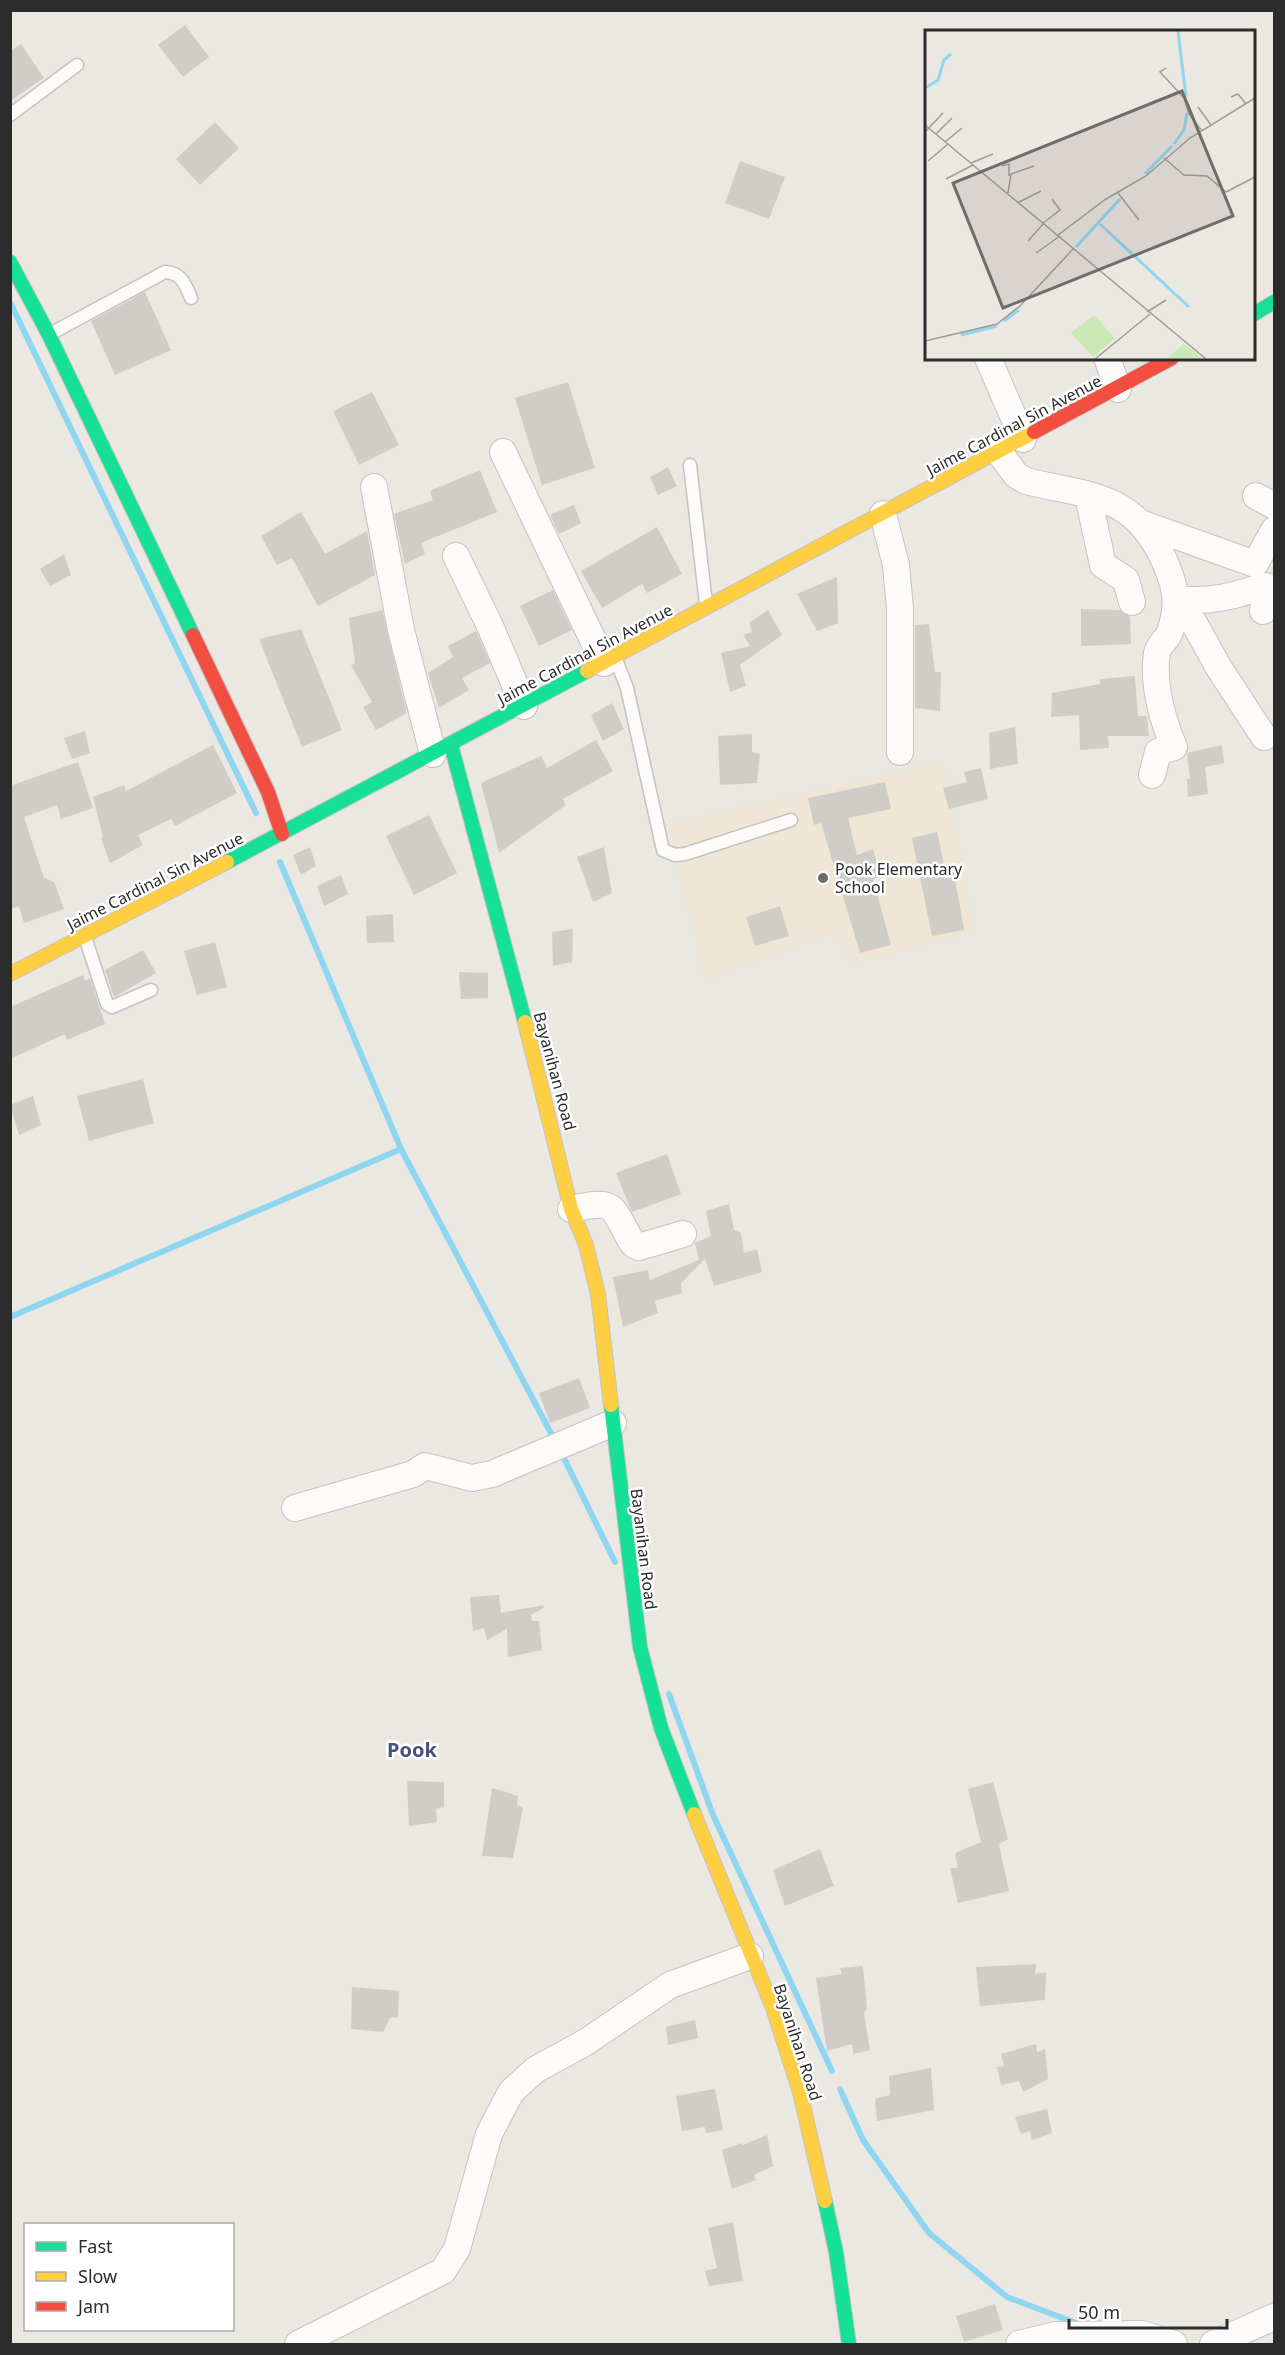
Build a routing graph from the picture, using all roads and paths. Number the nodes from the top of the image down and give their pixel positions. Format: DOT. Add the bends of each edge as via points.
graph roads {
  1 [pos="77,65"];
  2 [pos="10,115"];
  3 [pos="10,262"];
  4 [pos="191,298"];
  5 [pos="1275,302"];
  6 [pos="1255,313"];
  7 [pos="49,335"];
  8 [pos="989,360"];
  9 [pos="1108,360"];
  10 [pos="1169,360"];
  11 [pos="1118,389"];
  12 [pos="1023,439"];
  13 [pos="503,452"];
  14 [pos="999,452"];
  15 [pos="690,465"];
  16 [pos="374,487"];
  17 [pos="1088,496"];
  18 [pos="883,514"];
  19 [pos="1143,524"];
  20 [pos="1275,530"];
  21 [pos="456,556"];
  22 [pos="1131,602"];
  23 [pos="1175,605"];
  24 [pos="707,608"];
  25 [pos="1263,611"];
  26 [pos="610,660"];
  27 [pos="524,706"];
  28 [pos="1264,737"];
  29 [pos="442,749"];
  30 [pos="900,752"];
  31 [pos="1152,775"];
  32 [pos="791,820"];
  33 [pos="282,834"];
  34 [pos="84,936"];
  35 [pos="10,974"];
  36 [pos="151,990"];
  37 [pos="571,1209"];
  38 [pos="683,1234"];
  39 [pos="613,1423"];
  40 [pos="296,1508"];
  41 [pos="750,1956"];
  42 [pos="1275,2317"];
  43 [pos="298,2344"];
  44 [pos="849,2344"];
  45 [pos="1019,2344"];
  46 [pos="1174,2344"];
  47 [pos="1213,2344"];
  1 -- 2 [label="lane"];
  3 -- 7 [label="street"];
  4 -- 7 [label="lane" via="183,280 175,273 165,272"];
  5 -- 6 [label="street"];
  7 -- 33 [label="street" via="268,792"];
  8 -- 12 [label="street"];
  9 -- 11 [label="street"];
  10 -- 11 [label="street, Jaime Cardinal Sin Avenue"];
  11 -- 12 [label="street, Jaime Cardinal Sin Avenue"];
  12 -- 14 [label="street, Jaime Cardinal Sin Avenue"];
  13 -- 26 [label="street"];
  14 -- 17 [label="street" via="1016,475 1026,481"];
  14 -- 18 [label="street, Jaime Cardinal Sin Avenue"];
  15 -- 24 [label="lane"];
  16 -- 29 [label="street" via="401,630"];
  17 -- 19 [label="street" via="1128,510"];
  17 -- 22 [label="street" via="1103,565 1126,580"];
  18 -- 24 [label="street, Jaime Cardinal Sin Avenue"];
  18 -- 30 [label="street" via="896,565 900,609"];
  19 -- 20 [label="street" via="1255,564"];
  19 -- 23 [label="street" via="1168,569"];
  21 -- 27 [label="street"];
  23 -- 25 [label="street" via="1233,596 1266,586"];
  23 -- 28 [label="street" via="1194,623"];
  23 -- 31 [label="street" via="1169,634 1157,651 1159,704 1174,747 1158,752"];
  24 -- 26 [label="street, Jaime Cardinal Sin Avenue"];
  26 -- 27 [label="street, Jaime Cardinal Sin Avenue"];
  26 -- 32 [label="lane" via="627,688 663,850 685,854"];
  27 -- 29 [label="street, Jaime Cardinal Sin Avenue"];
  29 -- 33 [label="street, Jaime Cardinal Sin Avenue"];
  29 -- 37 [label="street, Bayanihan Road" via="552,1121"];
  33 -- 34 [label="street, Jaime Cardinal Sin Avenue"];
  34 -- 35 [label="street, Jaime Cardinal Sin Avenue"];
  34 -- 36 [label="lane" via="107,1004 112,1006"];
  37 -- 38 [label="street" via="601,1203 610,1206 633,1244 639,1247"];
  37 -- 39 [label="street, Bayanihan Road" via="586,1245 598,1294"];
  39 -- 40 [label="street" via="492,1474 471,1478 425,1466 413,1474"];
  39 -- 41 [label="street, Bayanihan Road" via="640,1647 658,1716"];
  41 -- 43 [label="street" via="670,1985 586,2042 535,2070 511,2092 489,2134 457,2249 443,2271"];
  41 -- 44 [label="street, Bayanihan Road" via="773,2008 800,2092 837,2252"];
  42 -- 47 [label="street"];
  45 -- 46 [label="street" via="1056,2336 1142,2334"];
}
